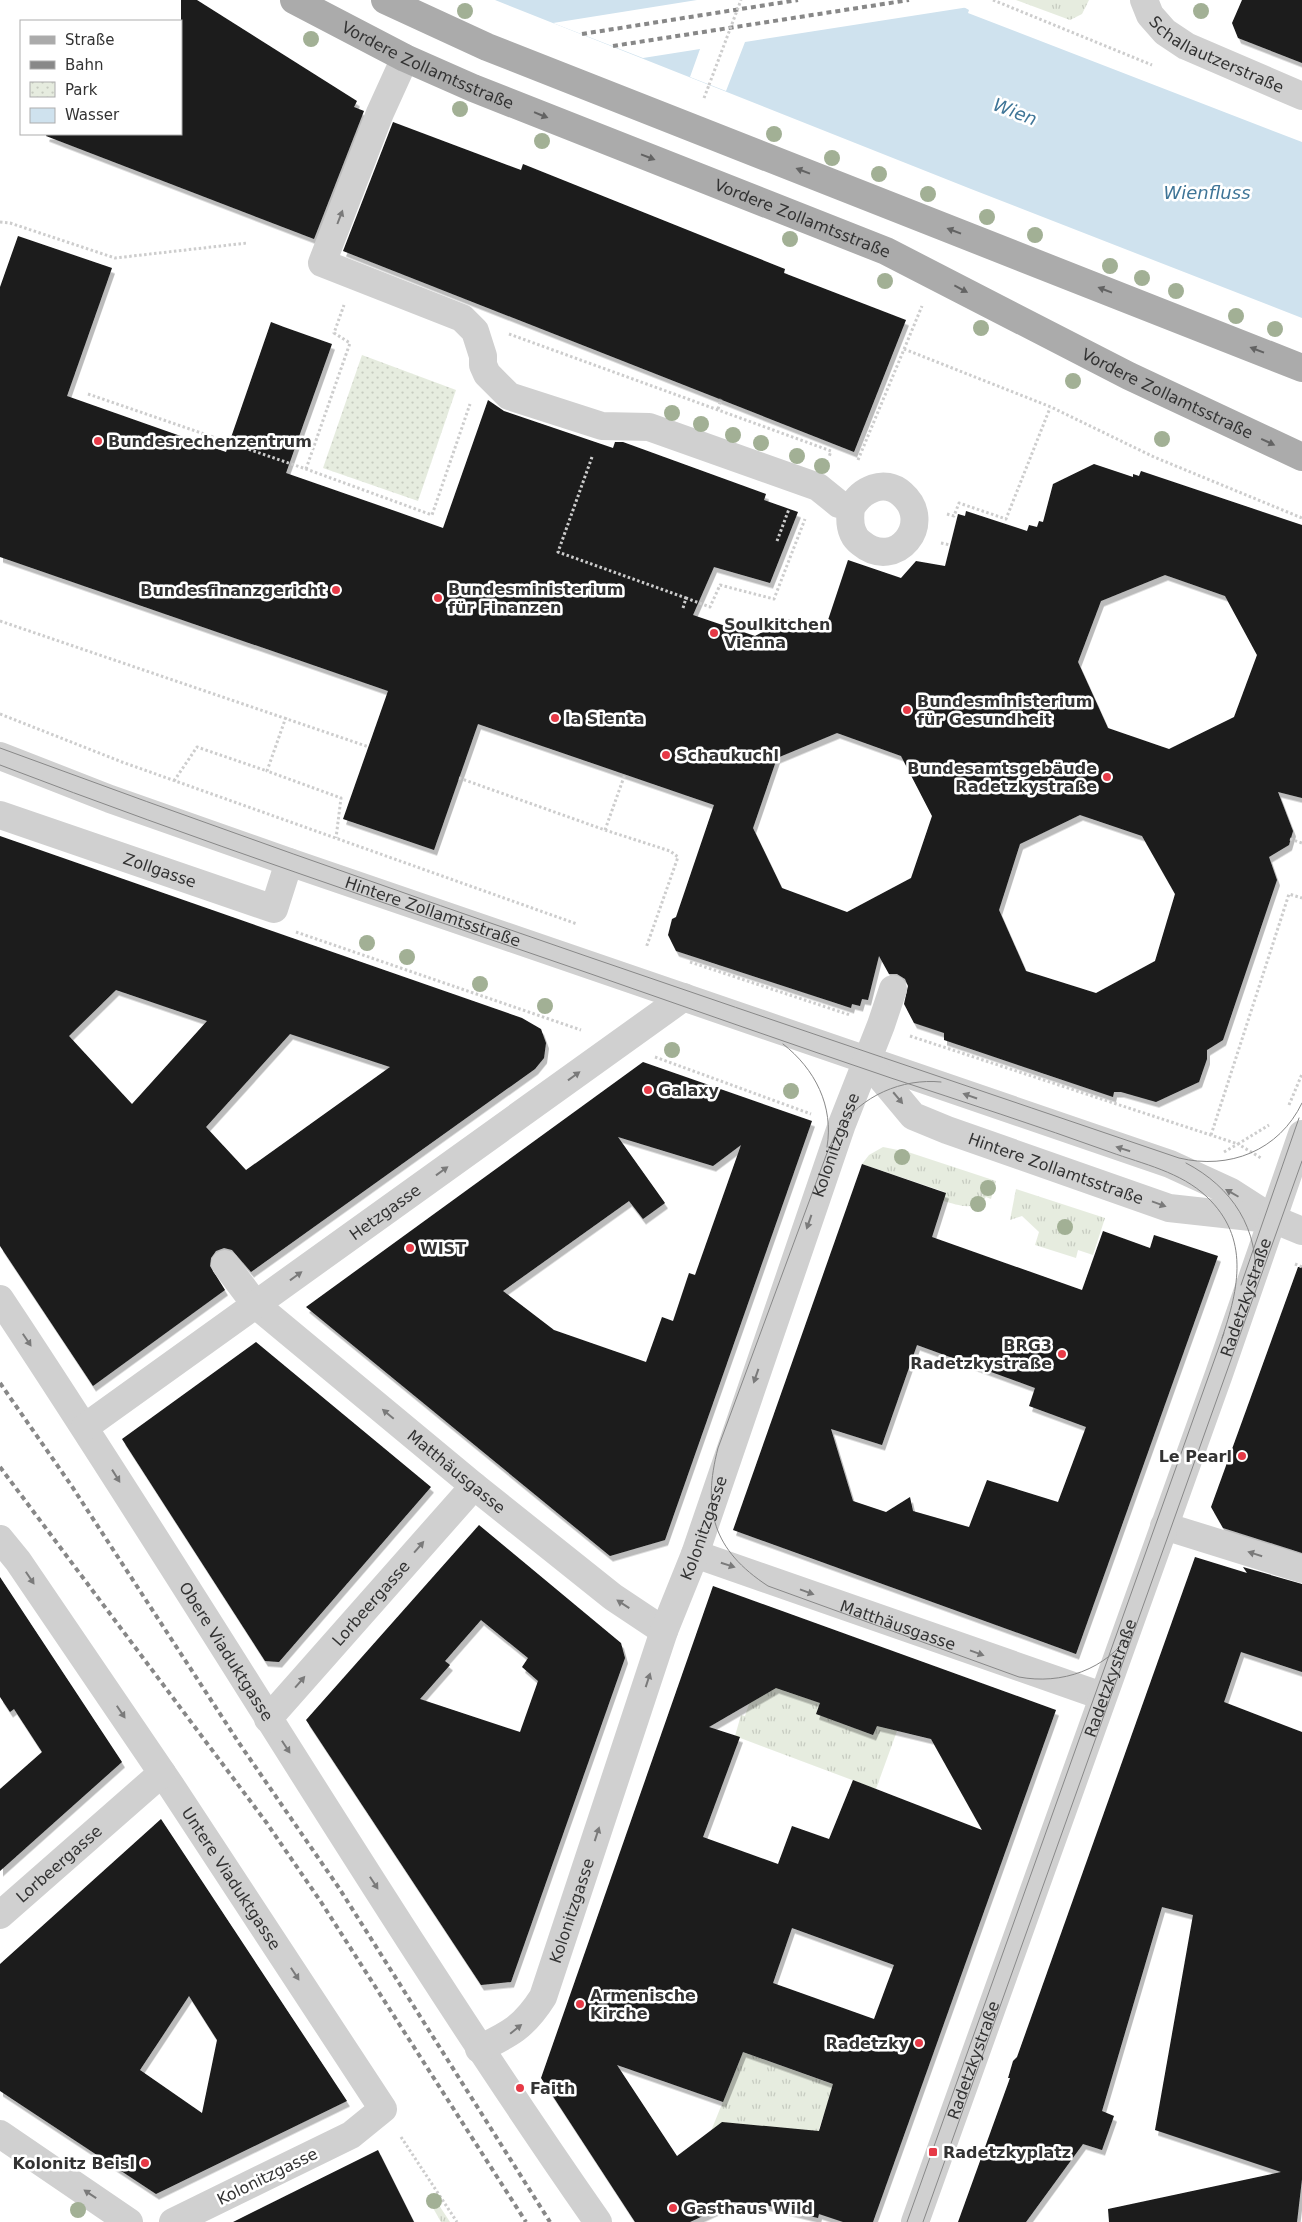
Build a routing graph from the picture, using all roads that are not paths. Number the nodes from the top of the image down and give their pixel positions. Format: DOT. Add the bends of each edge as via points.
graph roads {
  1 [pos="294,0"];
  2 [pos="385,0"];
  3 [pos="1144,0"];
  4 [pos="405,58"];
  5 [pos="1302,96"];
  6 [pos="1302,368"];
  7 [pos="1302,457"];
  8 [pos="845,506"];
  9 [pos="0,756"];
  10 [pos="0,815"];
  11 [pos="289,862"];
  12 [pos="893,989"];
  13 [pos="684,997"];
  14 [pos="867,1061"];
  15 [pos="1302,1134"];
  16 [pos="1273,1219"];
  17 [pos="1302,1231"];
  18 [pos="226,1264"];
  19 [pos="0,1299"];
  20 [pos="256,1305"];
  21 [pos="85,1426"];
  22 [pos="474,1486"];
  23 [pos="1164,1526"];
  24 [pos="0,1539"];
  25 [pos="694,1554"];
  26 [pos="1302,1569"];
  27 [pos="664,1631"];
  28 [pos="1102,1696"];
  29 [pos="268,1719"];
  30 [pos="162,1773"];
  31 [pos="0,1915"];
  32 [pos="479,2049"];
  33 [pos="383,2109"];
  34 [pos="0,2134"];
  35 [pos="129,2222"];
  36 [pos="173,2222"];
  37 [pos="598,2222"];
  38 [pos="915,2222"];
  1 -- 4 [label="main road, Vordere Zollamtsstraße"];
  6 -- 2 [label="main road, one-way" via="487,47"];
  3 -- 5 [label="street, Schallautzerstraße" via="1150,16 1186,46"];
  4 -- 7 [label="main road, Vordere Zollamtsstraße, one-way" via="565,125 886,251 1129,376"];
  8 -- 4 [label="street, one-way" via="818,487 649,427 602,426 509,396 498,387 483,365 475,331 462,318 322,262"];
  8 -- 8 [label="street" via="876,487 898,491 913,509 915,522 912,533 903,545 893,551 880,553 869,550 856,540"];
  9 -- 11 [label="street, Hintere Zollamtsstraße"];
  10 -- 11 [label="street, Zollgasse" via="274,909"];
  11 -- 13 [label="street, Hintere Zollamtsstraße"];
  12 -- 14 [label="street, Kolonitzgasse"];
  13 -- 14 [label="street, Hintere Zollamtsstraße"];
  20 -- 13 [label="street, Hetzgasse, one-way"];
  16 -- 14 [label="street, Hintere Zollamtsstraße, one-way" via="1231,1192 1170,1164"];
  14 -- 16 [label="street, Hintere Zollamtsstraße, one-way" via="913,1116 947,1130 1169,1208"];
  14 -- 25 [label="street, Kolonitzgasse, one-way" via="842,1124"];
  15 -- 16 [label="street, Radetzkystraße"];
  16 -- 17 [label="street, Hintere Zollamtsstraße"];
  16 -- 23 [label="street, Radetzkystraße"];
  18 -- 20 [label="street, Matthäusgasse"];
  19 -- 21 [label="street, Obere Viaduktgasse, one-way"];
  20 -- 21 [label="street, Hetzgasse"];
  22 -- 20 [label="street, Matthäusgasse, one-way"];
  21 -- 29 [label="street, Obere Viaduktgasse, one-way"];
  27 -- 22 [label="street, Matthäusgasse, one-way" via="613,1597"];
  29 -- 22 [label="street, Lorbeergasse, one-way"];
  26 -- 23 [label="street, one-way"];
  23 -- 28 [label="street, Radetzkystraße"];
  24 -- 30 [label="street, Untere Viaduktgasse, one-way"];
  25 -- 27 [label="street, Kolonitzgasse"];
  25 -- 28 [label="street, Matthäusgasse, one-way"];
  32 -- 27 [label="street, Kolonitzgasse, one-way" via="514,2032 543,1997"];
  28 -- 38 [label="street, Radetzkystraße"];
  29 -- 32 [label="street, Obere Viaduktgasse, one-way"];
  30 -- 31 [label="street, Lorbeergasse"];
  30 -- 33 [label="street, Untere Viaduktgasse, one-way"];
  32 -- 37 [label="street, Obere Viaduktgasse"];
  33 -- 36 [label="street, Kolonitzgasse" via="351,2136"];
  35 -- 34 [label="street, one-way"];
}
